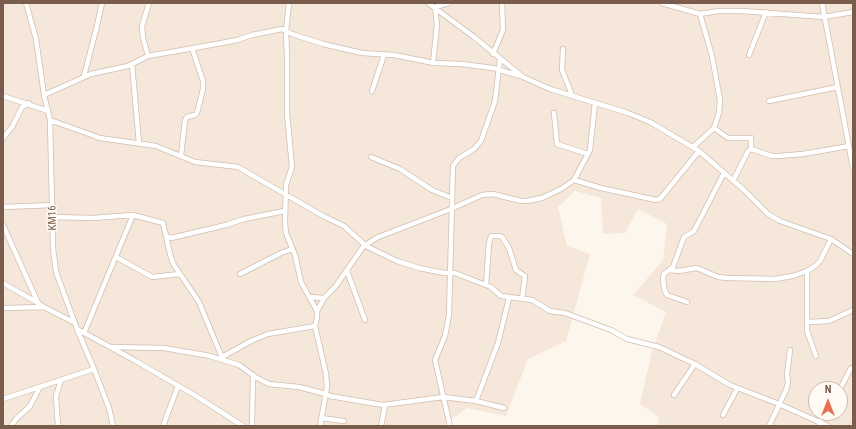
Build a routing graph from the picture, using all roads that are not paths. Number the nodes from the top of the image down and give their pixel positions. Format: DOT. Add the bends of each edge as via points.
graph roads {
  1 [pos="26,3"];
  2 [pos="102,3"];
  3 [pos="149,3"];
  4 [pos="289,3"];
  5 [pos="428,3"];
  6 [pos="449,3"];
  7 [pos="502,3"];
  8 [pos="662,3"];
  9 [pos="822,3"];
  10 [pos="435,7"];
  11 [pos="766,12"];
  12 [pos="853,12"];
  13 [pos="700,14"];
  14 [pos="824,17"];
  15 [pos="286,30"];
  16 [pos="192,48"];
  17 [pos="563,49"];
  18 [pos="493,54"];
  19 [pos="384,55"];
  20 [pos="148,56"];
  21 [pos="749,56"];
  22 [pos="500,59"];
  23 [pos="433,63"];
  24 [pos="132,64"];
  25 [pos="498,70"];
  26 [pos="84,76"];
  27 [pos="523,77"];
  28 [pos="838,87"];
  29 [pos="372,92"];
  30 [pos="44,95"];
  31 [pos="572,95"];
  32 [pos="3,96"];
  33 [pos="19,101"];
  34 [pos="769,101"];
  35 [pos="595,103"];
  36 [pos="29,104"];
  37 [pos="22,107"];
  38 [pos="48,110"];
  39 [pos="554,113"];
  40 [pos="50,120"];
  41 [pos="714,128"];
  42 [pos="3,138"];
  43 [pos="138,143"];
  44 [pos="849,146"];
  45 [pos="693,147"];
  46 [pos="751,149"];
  47 [pos="699,151"];
  48 [pos="588,154"];
  49 [pos="181,156"];
  50 [pos="371,157"];
  51 [pos="853,168"];
  52 [pos="724,173"];
  53 [pos="574,180"];
  54 [pos="733,181"];
  55 [pos="286,185"];
  56 [pos="276,189"];
  57 [pos="286,194"];
  58 [pos="452,198"];
  59 [pos="53,205"];
  60 [pos="3,207"];
  61 [pos="451,209"];
  62 [pos="285,211"];
  63 [pos="133,215"];
  64 [pos="52,217"];
  65 [pos="3,225"];
  66 [pos="166,236"];
  67 [pos="171,238"];
  68 [pos="830,239"];
  69 [pos="167,243"];
  70 [pos="366,246"];
  71 [pos="292,249"];
  72 [pos="853,254"];
  73 [pos="116,256"];
  74 [pos="669,270"];
  75 [pos="347,271"];
  76 [pos="808,271"];
  77 [pos="450,273"];
  78 [pos="180,274"];
  79 [pos="240,274"];
  80 [pos="3,283"];
  81 [pos="486,285"];
  82 [pos="310,297"];
  83 [pos="324,298"];
  84 [pos="509,298"];
  85 [pos="522,299"];
  86 [pos="687,302"];
  87 [pos="38,303"];
  88 [pos="44,307"];
  89 [pos="3,308"];
  90 [pos="853,310"];
  91 [pos="317,311"];
  92 [pos="365,320"];
  93 [pos="808,322"];
  94 [pos="75,323"];
  95 [pos="315,326"];
  96 [pos="77,329"];
  97 [pos="84,333"];
  98 [pos="112,347"];
  99 [pos="790,350"];
  100 [pos="816,356"];
  101 [pos="223,358"];
  102 [pos="695,364"];
  103 [pos="851,368"];
  104 [pos="94,370"];
  105 [pos="253,375"];
  106 [pos="61,380"];
  107 [pos="844,381"];
  108 [pos="178,386"];
  109 [pos="40,387"];
  110 [pos="737,389"];
  111 [pos="326,394"];
  112 [pos="674,395"];
  113 [pos="443,397"];
  114 [pos="3,399"];
  115 [pos="476,400"];
  116 [pos="778,404"];
  117 [pos="385,406"];
  118 [pos="504,408"];
  119 [pos="723,415"];
  120 [pos="321,418"];
  121 [pos="344,421"];
  122 [pos="819,423"];
  123 [pos="11,426"];
  124 [pos="58,426"];
  125 [pos="113,426"];
  126 [pos="162,426"];
  127 [pos="243,426"];
  128 [pos="252,426"];
  129 [pos="320,426"];
  130 [pos="381,426"];
  131 [pos="450,426"];
  132 [pos="768,426"];
  133 [pos="828,426"];
  1 -- 30 [label="street, KM16" via="36,40"];
  2 -- 26 [label="street"];
  3 -- 20 [label="street" via="142,26 142,38"];
  4 -- 15 [label="street"];
  5 -- 10 [label="street"];
  6 -- 10 [label="street"];
  7 -- 18 [label="street" via="502,30"];
  8 -- 13 [label="street"];
  9 -- 14 [label="street"];
  10 -- 18 [label="street"];
  10 -- 23 [label="street" via="437,25"];
  11 -- 13 [label="street" via="719,11"];
  11 -- 14 [label="street"];
  11 -- 21 [label="street"];
  12 -- 14 [label="street"];
  13 -- 41 [label="street" via="712,56 720,100"];
  14 -- 28 [label="street"];
  15 -- 16 [label="street"];
  15 -- 19 [label="street" via="323,44 362,54"];
  15 -- 55 [label="street" via="286,113 292,167"];
  16 -- 20 [label="street"];
  16 -- 49 [label="street" via="203,81 203,89 198,113 185,120"];
  17 -- 31 [label="street" via="562,70"];
  18 -- 22 [label="street"];
  19 -- 23 [label="street"];
  19 -- 29 [label="street"];
  20 -- 24 [label="street"];
  22 -- 25 [label="street"];
  22 -- 27 [label="street"];
  23 -- 25 [label="street" via="461,64"];
  24 -- 26 [label="street"];
  24 -- 43 [label="street"];
  25 -- 27 [label="street"];
  25 -- 58 [label="street" via="495,101 481,141 453,166"];
  26 -- 30 [label="street"];
  27 -- 31 [label="street"];
  28 -- 34 [label="street"];
  28 -- 44 [label="street"];
  30 -- 38 [label="street, KM16"];
  31 -- 35 [label="street"];
  32 -- 33 [label="street"];
  33 -- 36 [label="street"];
  33 -- 37 [label="street"];
  35 -- 45 [label="street" via="650,122"];
  35 -- 48 [label="street"];
  36 -- 37 [label="street"];
  36 -- 38 [label="street"];
  37 -- 42 [label="street"];
  38 -- 40 [label="street, KM16"];
  39 -- 48 [label="street" via="557,144"];
  40 -- 43 [label="street" via="100,138"];
  40 -- 59 [label="street, KM16"];
  41 -- 45 [label="street"];
  41 -- 46 [label="street" via="728,138 751,138"];
  43 -- 49 [label="street" via="162,148"];
  44 -- 46 [label="street" via="778,156"];
  44 -- 51 [label="street"];
  45 -- 47 [label="street"];
  46 -- 54 [label="street"];
  47 -- 52 [label="street"];
  47 -- 53 [label="street" via="660,199 656,200"];
  48 -- 53 [label="street"];
  49 -- 56 [label="street" via="201,163 236,167"];
  50 -- 58 [label="street" via="400,169 432,190"];
  52 -- 54 [label="street"];
  52 -- 74 [label="street" via="694,231 684,237 673,267"];
  53 -- 61 [label="street" via="536,200 521,201 487,194"];
  54 -- 68 [label="street" via="774,218"];
  55 -- 56 [label="street"];
  55 -- 57 [label="street"];
  56 -- 57 [label="street"];
  57 -- 62 [label="street"];
  57 -- 70 [label="street" via="344,226"];
  58 -- 61 [label="street"];
  59 -- 60 [label="street"];
  59 -- 64 [label="street, KM16"];
  61 -- 70 [label="street" via="376,238"];
  61 -- 77 [label="street"];
  62 -- 67 [label="street"];
  62 -- 71 [label="street" via="286,233"];
  63 -- 64 [label="street" via="93,218"];
  63 -- 66 [label="street" via="162,223"];
  63 -- 73 [label="street"];
  64 -- 94 [label="street, KM16" via="56,272"];
  65 -- 87 [label="street"];
  66 -- 67 [label="street"];
  66 -- 69 [label="street"];
  67 -- 69 [label="street"];
  68 -- 72 [label="street"];
  68 -- 76 [label="street" via="820,261"];
  69 -- 78 [label="street" via="171,258"];
  70 -- 75 [label="street"];
  70 -- 77 [label="street" via="409,265"];
  71 -- 79 [label="street"];
  71 -- 82 [label="street" via="301,282"];
  73 -- 78 [label="street" via="152,277"];
  73 -- 97 [label="street"];
  74 -- 76 [label="street" via="697,268 720,277 762,279 793,276"];
  74 -- 86 [label="street" via="663,277 664,292"];
  75 -- 83 [label="street"];
  75 -- 92 [label="street"];
  76 -- 93 [label="street"];
  77 -- 81 [label="street" via="460,274"];
  77 -- 113 [label="street" via="449,315 445,336 435,360"];
  78 -- 101 [label="street" via="199,302"];
  80 -- 87 [label="street"];
  81 -- 84 [label="street" via="501,296"];
  81 -- 85 [label="street" via="491,236 502,236 510,248 516,270 525,276"];
  82 -- 83 [label="street"];
  82 -- 91 [label="street"];
  83 -- 91 [label="street"];
  84 -- 85 [label="street"];
  84 -- 115 [label="street" via="498,343"];
  85 -- 102 [label="street" via="536,302 550,311 592,322 627,339 659,346"];
  87 -- 88 [label="street"];
  88 -- 89 [label="street"];
  88 -- 94 [label="street"];
  90 -- 93 [label="street" via="830,321"];
  91 -- 95 [label="street"];
  93 -- 100 [label="street" via="809,337"];
  94 -- 96 [label="street, KM16"];
  95 -- 101 [label="street" via="268,334"];
  95 -- 111 [label="street" via="326,374"];
  96 -- 97 [label="street"];
  96 -- 104 [label="street, KM16"];
  97 -- 98 [label="street"];
  98 -- 101 [label="street" via="164,348"];
  98 -- 108 [label="street"];
  99 -- 116 [label="street" via="788,383"];
  101 -- 105 [label="street"];
  102 -- 110 [label="street"];
  102 -- 112 [label="street"];
  103 -- 107 [label="street"];
  104 -- 106 [label="street"];
  104 -- 125 [label="street, KM16"];
  105 -- 111 [label="street" via="269,384 294,386"];
  105 -- 128 [label="street"];
  106 -- 109 [label="street"];
  106 -- 124 [label="street" via="56,403"];
  108 -- 126 [label="street"];
  108 -- 127 [label="street"];
  109 -- 114 [label="street"];
  109 -- 123 [label="street" via="30,406"];
  110 -- 116 [label="street"];
  110 -- 119 [label="street"];
  111 -- 117 [label="street"];
  111 -- 120 [label="street"];
  113 -- 115 [label="street"];
  113 -- 117 [label="street"];
  113 -- 131 [label="street"];
  115 -- 118 [label="street"];
  116 -- 122 [label="street"];
  116 -- 132 [label="street"];
  117 -- 130 [label="street"];
  120 -- 121 [label="street"];
  120 -- 129 [label="street"];
  122 -- 133 [label="street"];
}
